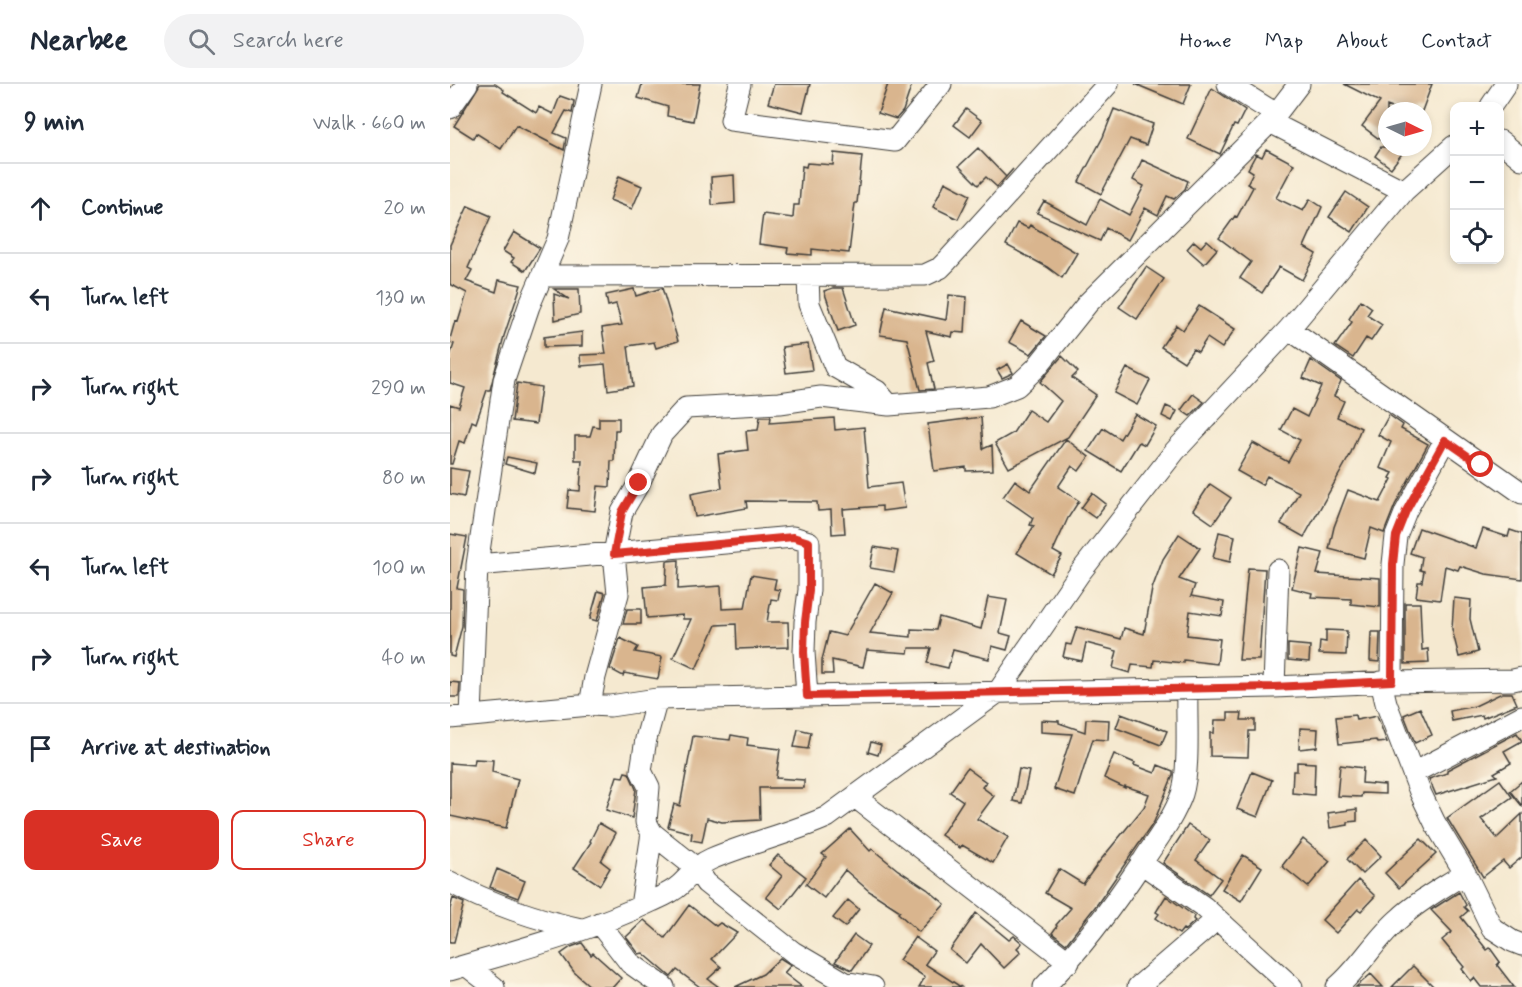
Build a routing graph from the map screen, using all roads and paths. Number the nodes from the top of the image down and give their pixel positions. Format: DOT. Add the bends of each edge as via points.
graph roads {
  1 [pos="467,84"];
  2 [pos="591,84"];
  3 [pos="740,84"];
  4 [pos="941,84"];
  5 [pos="1108,84"];
  6 [pos="1228,84"];
  7 [pos="1299,84"];
  8 [pos="1506,84"];
  9 [pos="1494,102"];
  10 [pos="450,108"];
  11 [pos="1273,118"];
  12 [pos="1504,144"];
  13 [pos="1450,150"];
  14 [pos="1522,159"];
  15 [pos="1404,191"];
  16 [pos="543,276"];
  17 [pos="808,276"];
  18 [pos="1289,329"];
  19 [pos="889,405"];
  20 [pos="1445,440"];
  21 [pos="1522,493"];
  22 [pos="614,554"];
  23 [pos="477,565"];
  24 [pos="1278,570"];
  25 [pos="1522,678"];
  26 [pos="1387,682"];
  27 [pos="1274,687"];
  28 [pos="1187,688"];
  29 [pos="998,692"];
  30 [pos="807,696"];
  31 [pos="657,699"];
  32 [pos="590,705"];
  33 [pos="471,716"];
  34 [pos="1522,716"];
  35 [pos="450,718"];
  36 [pos="1413,773"];
  37 [pos="855,797"];
  38 [pos="652,833"];
  39 [pos="1141,863"];
  40 [pos="696,868"];
  41 [pos="1465,873"];
  42 [pos="450,882"];
  43 [pos="641,906"];
  44 [pos="1217,918"];
  45 [pos="590,926"];
  46 [pos="1522,945"];
  47 [pos="1069,962"];
  48 [pos="459,968"];
  49 [pos="494,987"];
  50 [pos="664,987"];
  51 [pos="873,987"];
  52 [pos="1044,987"];
  53 [pos="1138,987"];
  54 [pos="1292,987"];
  55 [pos="1337,987"];
  1 -- 10 [label="street"];
  2 -- 16 [label="street" via="558,239"];
  3 -- 4 [label="street" via="731,120 895,141"];
  5 -- 17 [label="street" via="940,268 911,276"];
  6 -- 11 [label="street"];
  7 -- 11 [label="street"];
  8 -- 9 [label="street"];
  11 -- 15 [label="street"];
  11 -- 19 [label="street" via="1088,303 1017,386 989,397"];
  12 -- 14 [label="street"];
  13 -- 15 [label="street"];
  15 -- 18 [label="street"];
  16 -- 17 [label="street"];
  16 -- 23 [label="street" via="504,380"];
  17 -- 19 [label="street" via="808,304 835,367 877,391"];
  18 -- 20 [label="street"];
  18 -- 29 [label="street" via="1175,451 1079,574"];
  19 -- 22 [label="street" via="821,397 686,408 662,434 622,512"];
  20 -- 21 [label="street"];
  20 -- 26 [label="street" via="1396,536"];
  22 -- 23 [label="street"];
  22 -- 30 [label="street" via="793,537 809,542 804,652"];
  22 -- 32 [label="street" via="618,594"];
  23 -- 33 [label="street"];
  24 -- 27 [label="street"];
  25 -- 26 [label="street"];
  26 -- 27 [label="street"];
  26 -- 36 [label="street" via="1386,703"];
  27 -- 28 [label="street"];
  28 -- 29 [label="street"];
  28 -- 39 [label="street" via="1182,792 1171,819"];
  29 -- 30 [label="street"];
  29 -- 37 [label="street"];
  30 -- 31 [label="street"];
  31 -- 32 [label="street"];
  31 -- 38 [label="street" via="641,771 649,787 646,822"];
  32 -- 33 [label="street"];
  33 -- 35 [label="street"];
  34 -- 36 [label="street"];
  36 -- 41 [label="street" via="1435,823"];
  37 -- 40 [label="street" via="803,828 737,849"];
  37 -- 47 [label="street"];
  38 -- 40 [label="street"];
  38 -- 43 [label="street"];
  39 -- 44 [label="street"];
  39 -- 47 [label="street"];
  40 -- 43 [label="street" via="679,886"];
  40 -- 51 [label="street" via="706,883 793,952 844,982"];
  41 -- 46 [label="street" via="1492,928"];
  41 -- 55 [label="street" via="1401,917"];
  42 -- 45 [label="street" via="556,924"];
  43 -- 45 [label="street"];
  44 -- 53 [label="street"];
  44 -- 54 [label="street"];
  45 -- 48 [label="street"];
  45 -- 50 [label="street" via="630,963"];
  47 -- 52 [label="street"];
  48 -- 49 [label="street"];
}
